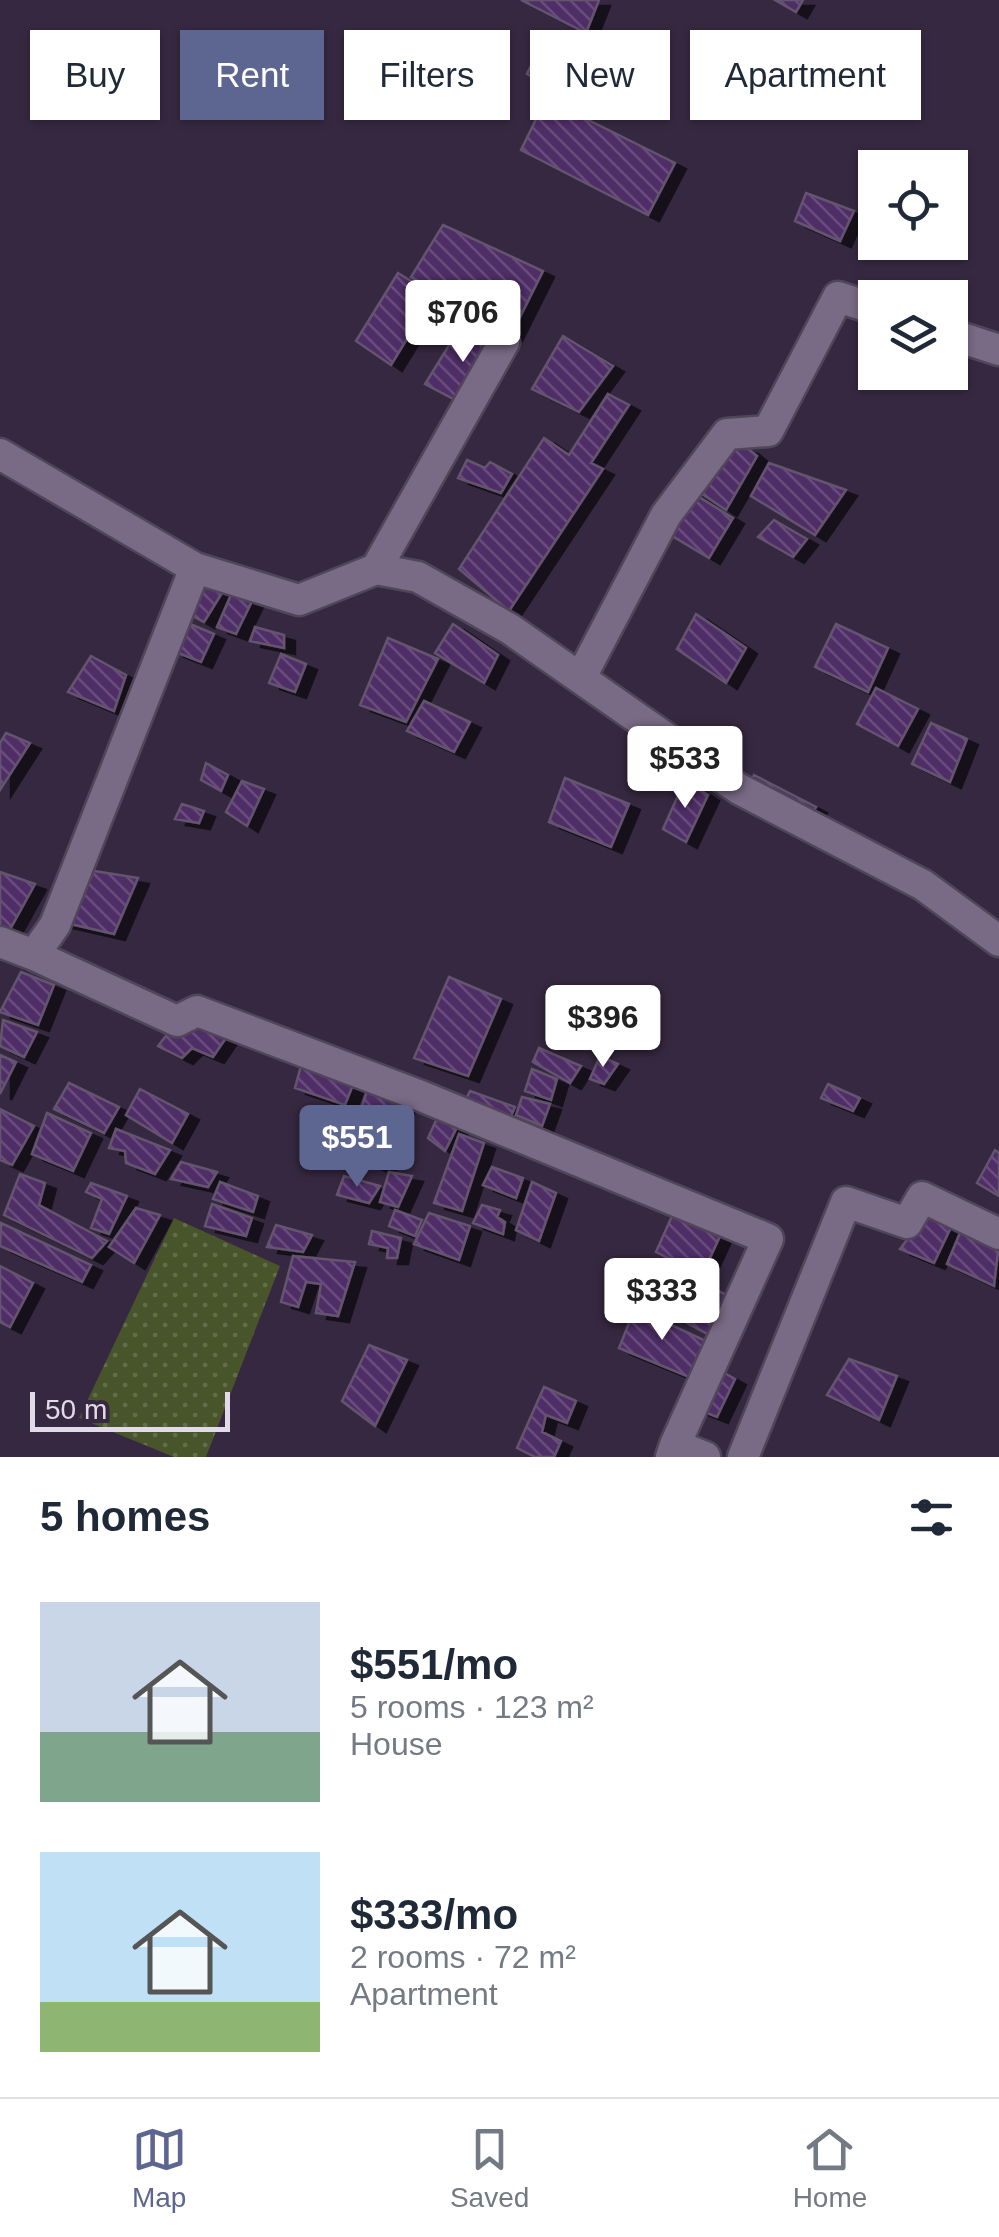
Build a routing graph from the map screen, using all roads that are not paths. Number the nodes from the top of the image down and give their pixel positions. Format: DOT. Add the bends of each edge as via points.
graph roads {
  1 [pos="858,304"];
  2 [pos="968,340"];
  3 [pos="504,342"];
  4 [pos="999,350"];
  5 [pos="0,454"];
  6 [pos="195,568"];
  7 [pos="376,569"];
  8 [pos="581,677"];
  9 [pos="999,941"];
  10 [pos="0,942"];
  11 [pos="34,954"];
  12 [pos="999,1234"];
  13 [pos="674,1451"];
  14 [pos="705,1457"];
  15 [pos="742,1457"];
  1 -- 8 [label="street" via="838,298 768,431 727,434 666,515"];
  2 -- 4 [label="street"];
  3 -- 7 [label="street"];
  5 -- 6 [label="street"];
  6 -- 7 [label="street" via="299,600"];
  6 -- 11 [label="street" via="55,925"];
  7 -- 8 [label="street" via="418,577"];
  8 -- 9 [label="street" via="738,789 923,885"];
  10 -- 11 [label="street"];
  11 -- 13 [label="street" via="178,1021 196,1011 768,1239"];
  12 -- 15 [label="street" via="922,1197 906,1223 846,1202"];
  13 -- 14 [label="street"];
}
